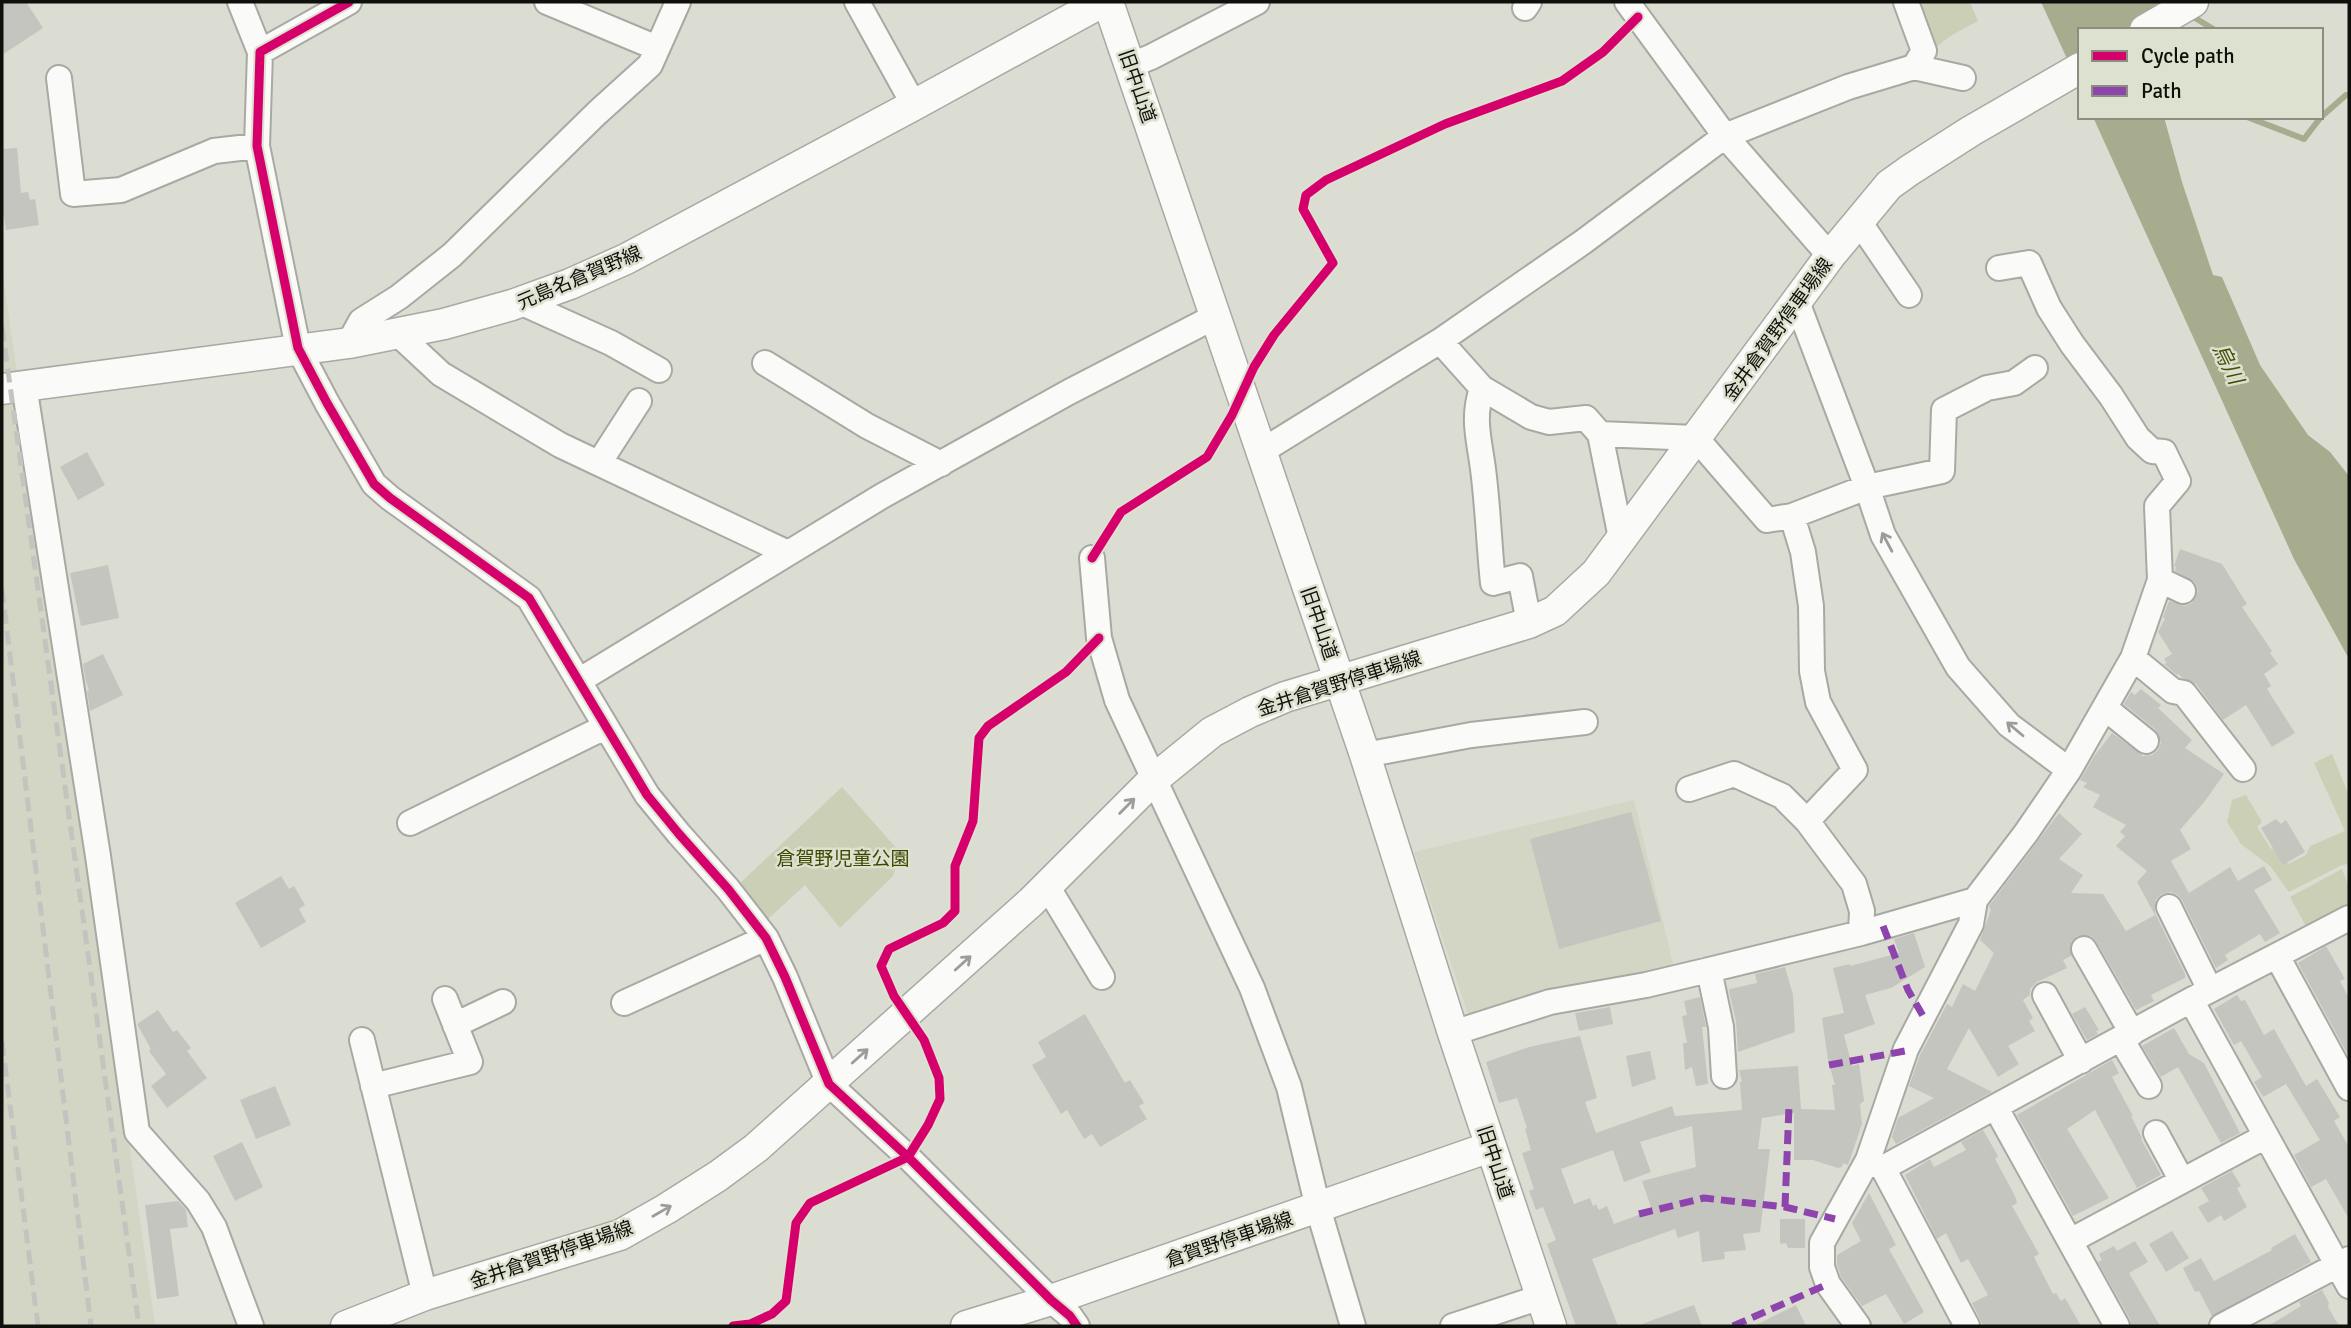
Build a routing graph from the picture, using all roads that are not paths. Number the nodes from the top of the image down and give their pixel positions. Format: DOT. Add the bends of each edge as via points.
graph roads {
  1 [pos="240,2"];
  2 [pos="349,2"];
  3 [pos="547,2"];
  4 [pos="678,2"];
  5 [pos="857,2"];
  6 [pos="1102,2"];
  7 [pos="1108,2"];
  8 [pos="1258,2"];
  9 [pos="1627,2"];
  10 [pos="1906,2"];
  11 [pos="2193,2"];
  12 [pos="2148,28"];
  13 [pos="657,48"];
  14 [pos="260,52"];
  15 [pos="1131,65"];
  16 [pos="1914,66"];
  17 [pos="2078,69"];
  18 [pos="59,78"];
  19 [pos="1963,78"];
  20 [pos="915,106"];
  21 [pos="1725,136"];
  22 [pos="257,145"];
  23 [pos="1858,220"];
  24 [pos="1830,256"];
  25 [pos="1998,268"];
  26 [pos="1909,295"];
  27 [pos="520,302"];
  28 [pos="1797,302"];
  29 [pos="1216,316"];
  30 [pos="398,334"];
  31 [pos="1440,341"];
  32 [pos="349,343"];
  33 [pos="298,348"];
  34 [pos="765,363"];
  35 [pos="2035,368"];
  36 [pos="659,370"];
  37 [pos="13,387"];
  38 [pos="1482,388"];
  39 [pos="639,401"];
  40 [pos="1600,434"];
  41 [pos="1696,438"];
  42 [pos="1262,451"];
  43 [pos="599,463"];
  44 [pos="941,464"];
  45 [pos="1867,487"];
  46 [pos="1792,516"];
  47 [pos="1621,538"];
  48 [pos="788,553"];
  49 [pos="1092,558"];
  50 [pos="2160,580"];
  51 [pos="2183,591"];
  52 [pos="1529,623"];
  53 [pos="2133,658"];
  54 [pos="580,680"];
  55 [pos="1340,682"];
  56 [pos="2105,708"];
  57 [pos="1586,722"];
  58 [pos="605,727"];
  59 [pos="2146,741"];
  60 [pos="1365,755"];
  61 [pos="2244,769"];
  62 [pos="2069,770"];
  63 [pos="1153,780"];
  64 [pos="1689,789"];
  65 [pos="1807,821"];
  66 [pos="410,823"];
  67 [pos="1047,886"];
  68 [pos="1975,900"];
  69 [pos="2169,907"];
  70 [pos="2349,918"];
  71 [pos="1861,933"];
  72 [pos="766,938"];
  73 [pos="2084,949"];
  74 [pos="2277,956"];
  75 [pos="1710,970"];
  76 [pos="1102,977"];
  77 [pos="2045,995"];
  78 [pos="2201,995"];
  79 [pos="445,999"];
  80 [pos="503,1002"];
  81 [pos="624,1003"];
  82 [pos="455,1025"];
  83 [pos="1453,1033"];
  84 [pos="2127,1036"];
  85 [pos="362,1040"];
  86 [pos="2081,1061"];
  87 [pos="1724,1076"];
  88 [pos="829,1084"];
  89 [pos="373,1086"];
  90 [pos="2149,1086"];
  91 [pos="2349,1088"];
  92 [pos="1996,1108"];
  93 [pos="2156,1133"];
  94 [pos="2266,1136"];
  95 [pos="1490,1147"];
  96 [pos="1876,1164"];
  97 [pos="2182,1181"];
  98 [pos="1318,1208"];
  99 [pos="2070,1241"];
  100 [pos="2343,1262"];
  101 [pos="2349,1286"];
  102 [pos="425,1295"];
  103 [pos="1541,1297"];
  104 [pos="1052,1300"];
  105 [pos="2232,1324"];
  106 [pos="251,1326"];
  107 [pos="346,1326"];
  108 [pos="966,1326"];
  109 [pos="1077,1326"];
  110 [pos="1353,1326"];
  111 [pos="1453,1326"];
  112 [pos="1551,1326"];
  113 [pos="1858,1326"];
  114 [pos="1967,1326"];
  115 [pos="2117,1326"];
  1 -- 14 [label="street"];
  2 -- 14 [label="street"];
  3 -- 13 [label="street"];
  4 -- 13 [label="street"];
  5 -- 20 [label="street"];
  6 -- 20 [label="main road, 元島名倉賀野線"];
  7 -- 15 [label="main road, 旧中山道"];
  8 -- 15 [label="street"];
  9 -- 21 [label="street"];
  10 -- 16 [label="street" via="1924,51"];
  11 -- 12 [label="main road"];
  13 -- 32 [label="street" via="650,65 452,255 361,321"];
  14 -- 22 [label="street"];
  15 -- 29 [label="main road, 旧中山道"];
  16 -- 19 [label="street"];
  16 -- 21 [label="street"];
  17 -- 23 [label="main road, 金井倉賀野停車場線" via="1910,170"];
  18 -- 22 [label="street" via="73,194 121,190 214,151"];
  20 -- 27 [label="main road, 元島名倉賀野線" via="626,260"];
  21 -- 24 [label="street"];
  21 -- 31 [label="street"];
  22 -- 33 [label="street"];
  23 -- 24 [label="main road, 金井倉賀野停車場線"];
  23 -- 26 [label="street"];
  24 -- 28 [label="main road, 金井倉賀野停車場線"];
  25 -- 50 [label="street" via="2029,262 2049,308 2138,438 2152,451 2164,452 2178,481 2157,506"];
  27 -- 30 [label="main road, 元島名倉賀野線"];
  27 -- 36 [label="street"];
  28 -- 41 [label="main road, 金井倉賀野停車場線"];
  28 -- 45 [label="street"];
  29 -- 42 [label="main road, 旧中山道"];
  29 -- 44 [label="street"];
  30 -- 32 [label="main road, 元島名倉賀野線"];
  30 -- 43 [label="street" via="441,374"];
  31 -- 38 [label="street"];
  31 -- 42 [label="street"];
  32 -- 33 [label="main road, 元島名倉賀野線"];
  33 -- 37 [label="main road, 元島名倉賀野線"];
  33 -- 54 [label="street" via="374,484 529,598"];
  34 -- 44 [label="street" via="867,426"];
  35 -- 45 [label="street" via="2014,383 1987,388 1944,410 1942,471"];
  37 -- 106 [label="street" via="98,856 137,1132 198,1201 214,1227"];
  38 -- 40 [label="street" via="1531,417 1549,422 1586,418"];
  38 -- 52 [label="street" via="1476,425 1493,583 1520,576"];
  39 -- 43 [label="street"];
  40 -- 41 [label="street"];
  40 -- 47 [label="street"];
  41 -- 46 [label="street" via="1767,520"];
  41 -- 47 [label="main road, 金井倉賀野停車場線"];
  42 -- 55 [label="main road, 旧中山道"];
  43 -- 48 [label="street"];
  44 -- 48 [label="street"];
  45 -- 46 [label="street"];
  62 -- 45 [label="street, one-way" via="2009,725 1958,667 1883,535"];
  46 -- 65 [label="street" via="1811,606 1812,671 1818,702 1855,770"];
  47 -- 52 [label="main road, 金井倉賀野停車場線" via="1577,593 1555,611"];
  48 -- 54 [label="street"];
  49 -- 63 [label="street" via="1099,638 1117,700"];
  50 -- 51 [label="street"];
  50 -- 53 [label="street"];
  52 -- 55 [label="main road, 金井倉賀野停車場線"];
  53 -- 56 [label="street"];
  53 -- 61 [label="street" via="2173,691 2184,693"];
  54 -- 58 [label="street"];
  55 -- 60 [label="main road, 旧中山道"];
  55 -- 63 [label="main road, 金井倉賀野停車場線" via="1285,697 1231,722"];
  56 -- 59 [label="street"];
  56 -- 62 [label="street"];
  57 -- 60 [label="street" via="1471,735"];
  58 -- 66 [label="street"];
  58 -- 72 [label="street" via="647,795"];
  60 -- 83 [label="main road, 旧中山道"];
  62 -- 68 [label="street"];
  67 -- 63 [label="main road, 金井倉賀野停車場線, one-way"];
  63 -- 98 [label="street" via="1252,988 1289,1087"];
  64 -- 65 [label="street" via="1734,774 1782,796"];
  65 -- 71 [label="street" via="1854,884 1862,911"];
  67 -- 76 [label="street"];
  88 -- 67 [label="main road, 金井倉賀野停車場線, one-way"];
  68 -- 71 [label="street"];
  68 -- 96 [label="street" via="1971,924 1906,1049"];
  69 -- 78 [label="street"];
  70 -- 74 [label="street"];
  71 -- 75 [label="street"];
  72 -- 81 [label="street"];
  72 -- 88 [label="street"];
  73 -- 84 [label="street"];
  74 -- 78 [label="street"];
  74 -- 91 [label="street"];
  75 -- 83 [label="street" via="1549,1002"];
  75 -- 87 [label="street"];
  77 -- 86 [label="street"];
  78 -- 84 [label="street"];
  78 -- 94 [label="street"];
  79 -- 82 [label="street"];
  80 -- 82 [label="street"];
  82 -- 89 [label="street" via="470,1062"];
  83 -- 95 [label="main road, 旧中山道"];
  84 -- 86 [label="street"];
  84 -- 90 [label="street"];
  85 -- 89 [label="street"];
  86 -- 92 [label="street"];
  102 -- 88 [label="main road, 金井倉賀野停車場線, one-way" via="620,1234 756,1148"];
  88 -- 104 [label="street"];
  89 -- 102 [label="street"];
  92 -- 96 [label="street"];
  92 -- 99 [label="street"];
  93 -- 97 [label="street"];
  94 -- 97 [label="street"];
  94 -- 100 [label="street"];
  95 -- 98 [label="main road, 倉賀野停車場線"];
  95 -- 103 [label="main road, 旧中山道"];
  96 -- 113 [label="street" via="1822,1243 1828,1284"];
  96 -- 114 [label="street"];
  97 -- 99 [label="street"];
  98 -- 104 [label="main road, 倉賀野停車場線"];
  98 -- 110 [label="street"];
  99 -- 115 [label="street"];
  100 -- 101 [label="street"];
  100 -- 105 [label="street"];
  102 -- 107 [label="main road, 金井倉賀野停車場線"];
  103 -- 111 [label="street"];
  103 -- 112 [label="main road, 旧中山道"];
  104 -- 108 [label="main road, 倉賀野停車場線"];
  104 -- 109 [label="street"];
}
